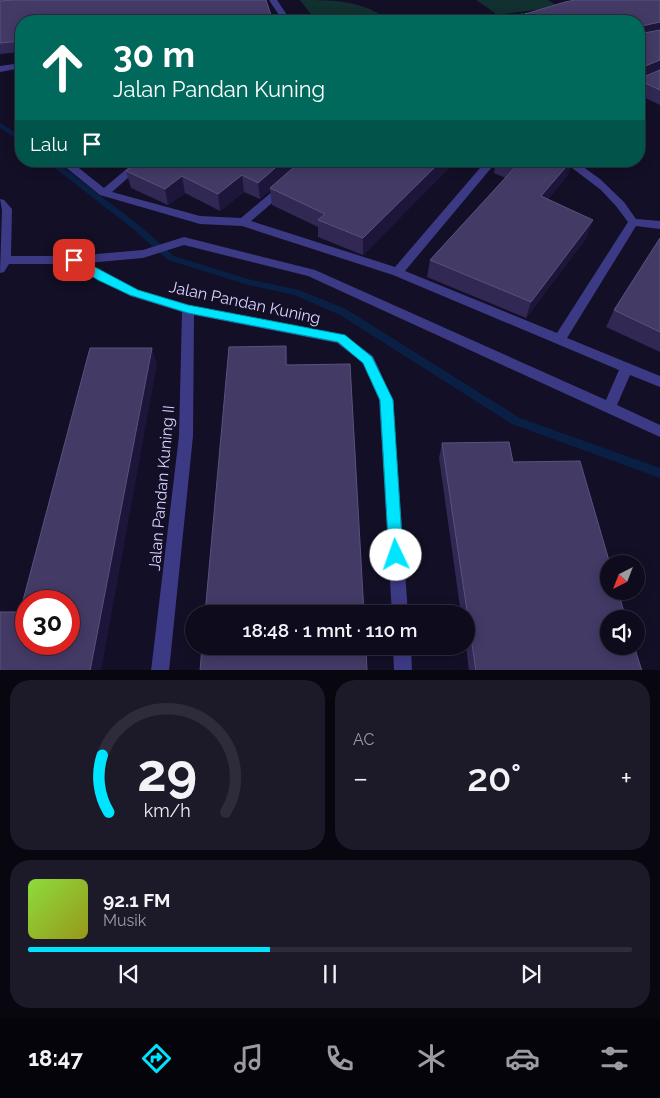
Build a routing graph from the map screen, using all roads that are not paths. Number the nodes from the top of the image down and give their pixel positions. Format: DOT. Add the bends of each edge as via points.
graph roads {
  1 [pos="273,0"];
  2 [pos="283,15"];
  3 [pos="15,67"];
  4 [pos="0,69"];
  5 [pos="71,167"];
  6 [pos="135,167"];
  7 [pos="487,167"];
  8 [pos="577,167"];
  9 [pos="292,179"];
  10 [pos="104,193"];
  11 [pos="0,202"];
  12 [pos="243,222"];
  13 [pos="633,222"];
  14 [pos="660,225"];
  15 [pos="74,260"];
  16 [pos="2,265"];
  17 [pos="397,272"];
  18 [pos="188,309"];
  19 [pos="559,340"];
  20 [pos="626,368"];
  21 [pos="660,382"];
  22 [pos="609,409"];
  23 [pos="660,430"];
  24 [pos="399,605"];
  25 [pos="403,655"];
  26 [pos="160,670"];
  27 [pos="404,670"];
  1 -- 2 [label="street"];
  3 -- 4 [label="street"];
  5 -- 10 [label="street"];
  6 -- 10 [label="street"];
  7 -- 17 [label="street"];
  8 -- 13 [label="street" via="622,203"];
  9 -- 12 [label="street"];
  10 -- 12 [label="street" via="200,220"];
  11 -- 16 [label="street" via="7,209"];
  12 -- 17 [label="street"];
  13 -- 14 [label="street"];
  13 -- 19 [label="street"];
  15 -- 16 [label="street"];
  15 -- 18 [label="street, Jalan Pandan Kuning" via="134,293"];
  15 -- 22 [label="street" via="143,254 184,241 311,273"];
  17 -- 19 [label="street"];
  18 -- 24 [label="street, Jalan Pandan Kuning" via="341,338 368,360 386,400"];
  18 -- 26 [label="street, Jalan Pandan Kuning II" via="186,436"];
  19 -- 20 [label="street"];
  20 -- 21 [label="street"];
  20 -- 22 [label="street"];
  22 -- 23 [label="street"];
  25 -- 27 [label="street"];
}
